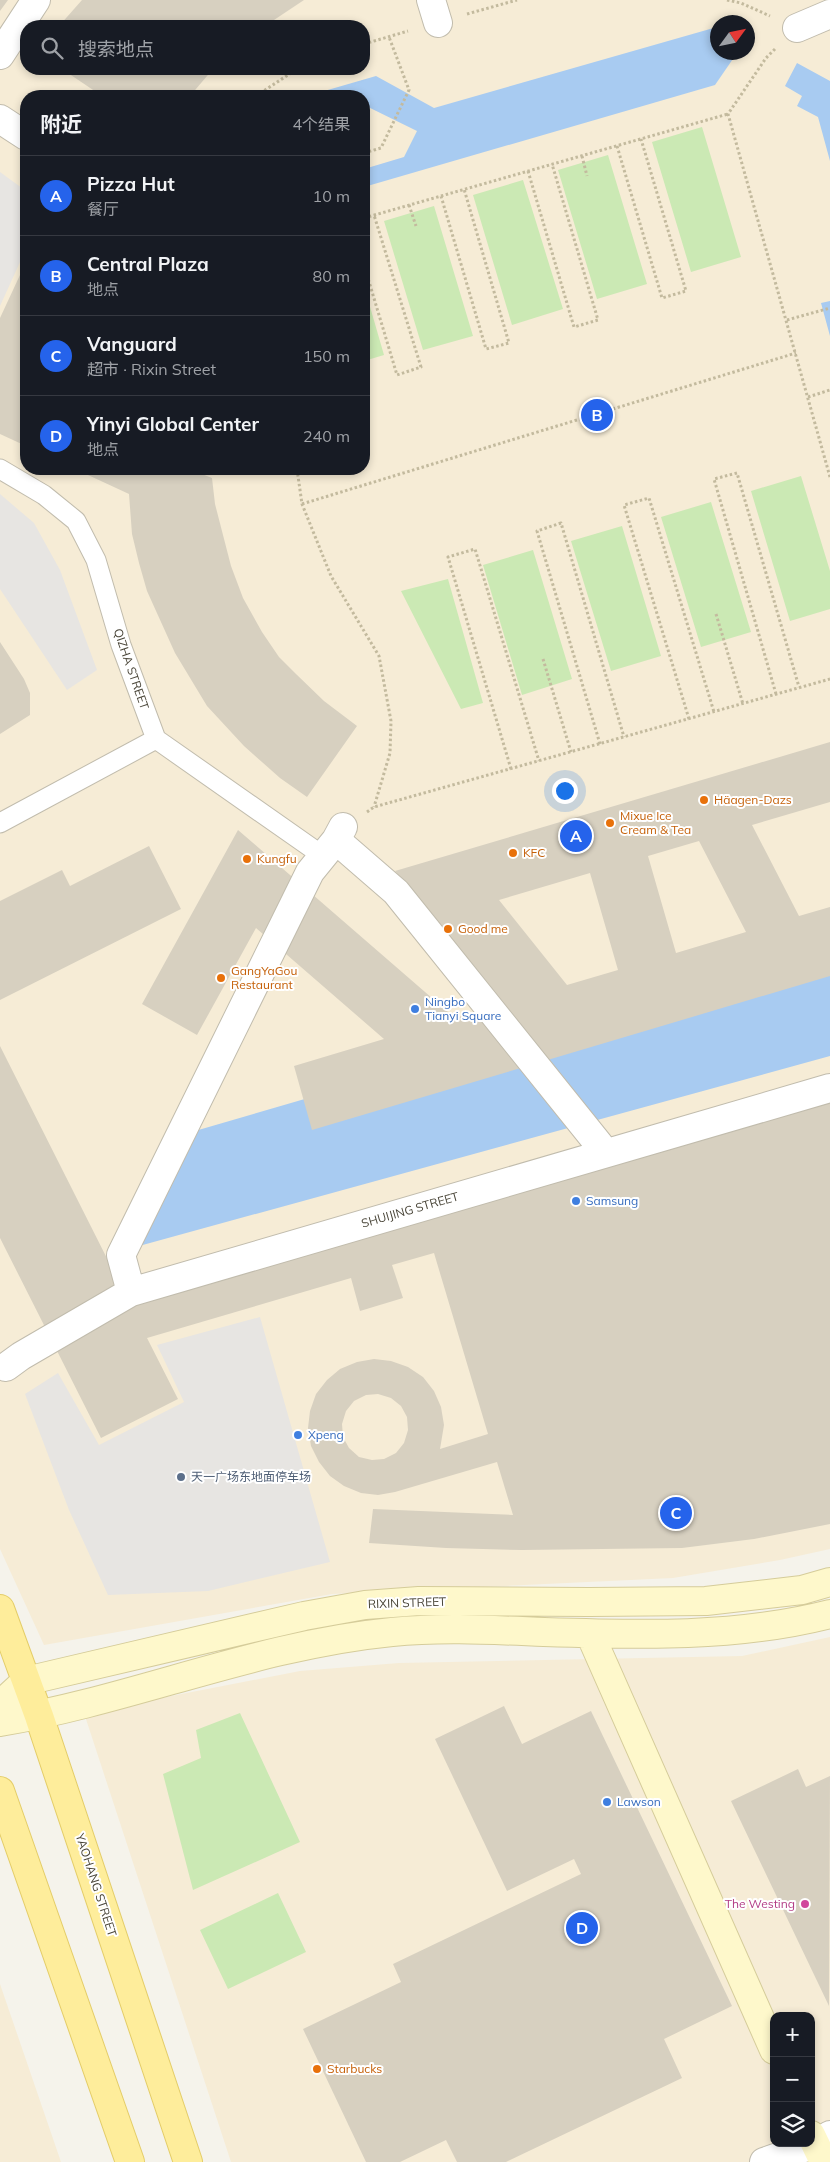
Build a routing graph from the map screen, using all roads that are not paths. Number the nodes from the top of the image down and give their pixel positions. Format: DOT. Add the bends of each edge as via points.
graph roads {
  1 [pos="36,0"];
  2 [pos="830,14"];
  3 [pos="23,20"];
  4 [pos="20,24"];
  5 [pos="797,28"];
  6 [pos="0,55"];
  7 [pos="0,119"];
  8 [pos="20,132"];
  9 [pos="0,469"];
  10 [pos="156,739"];
  11 [pos="0,823"];
  12 [pos="334,841"];
  13 [pos="830,1088"];
  14 [pos="605,1152"];
  15 [pos="131,1292"];
  16 [pos="6,1367"];
  17 [pos="830,1582"];
  18 [pos="0,1610"];
  19 [pos="830,1614"];
  20 [pos="590,1634"];
  21 [pos="26,1681"];
  22 [pos="0,1705"];
  23 [pos="39,1716"];
  24 [pos="0,1722"];
  25 [pos="0,1791"];
  26 [pos="770,2041"];
  27 [pos="820,2144"];
  28 [pos="130,2162"];
  29 [pos="188,2162"];
  30 [pos="764,2162"];
  1 -- 3 [label="street"];
  2 -- 5 [label="street"];
  4 -- 6 [label="street"];
  7 -- 8 [label="street"];
  9 -- 10 [label="lane, QIZHA STREET" via="44,495 76,521 96,560 121,645"];
  10 -- 11 [label="lane"];
  10 -- 12 [label="lane" via="199,771"];
  12 -- 14 [label="street" via="396,892"];
  12 -- 15 [label="street" via="310,872 121,1255"];
  13 -- 14 [label="street, SHUIJING STREET"];
  14 -- 15 [label="street, SHUIJING STREET"];
  15 -- 16 [label="street, SHUIJING STREET"];
  17 -- 21 [label="street, RIXIN STREET" via="802,1590 706,1601 419,1601 366,1604"];
  18 -- 21 [label="main road, YAOHANG STREET"];
  19 -- 20 [label="street" via="780,1625 722,1632"];
  20 -- 23 [label="street" via="428,1628 371,1634 253,1657"];
  20 -- 26 [label="street"];
  21 -- 22 [label="street, RIXIN STREET"];
  21 -- 23 [label="main road, YAOHANG STREET"];
  23 -- 24 [label="street"];
  23 -- 29 [label="main road, YAOHANG STREET"];
  25 -- 28 [label="main road"];
  27 -- 30 [label="street"];
}
